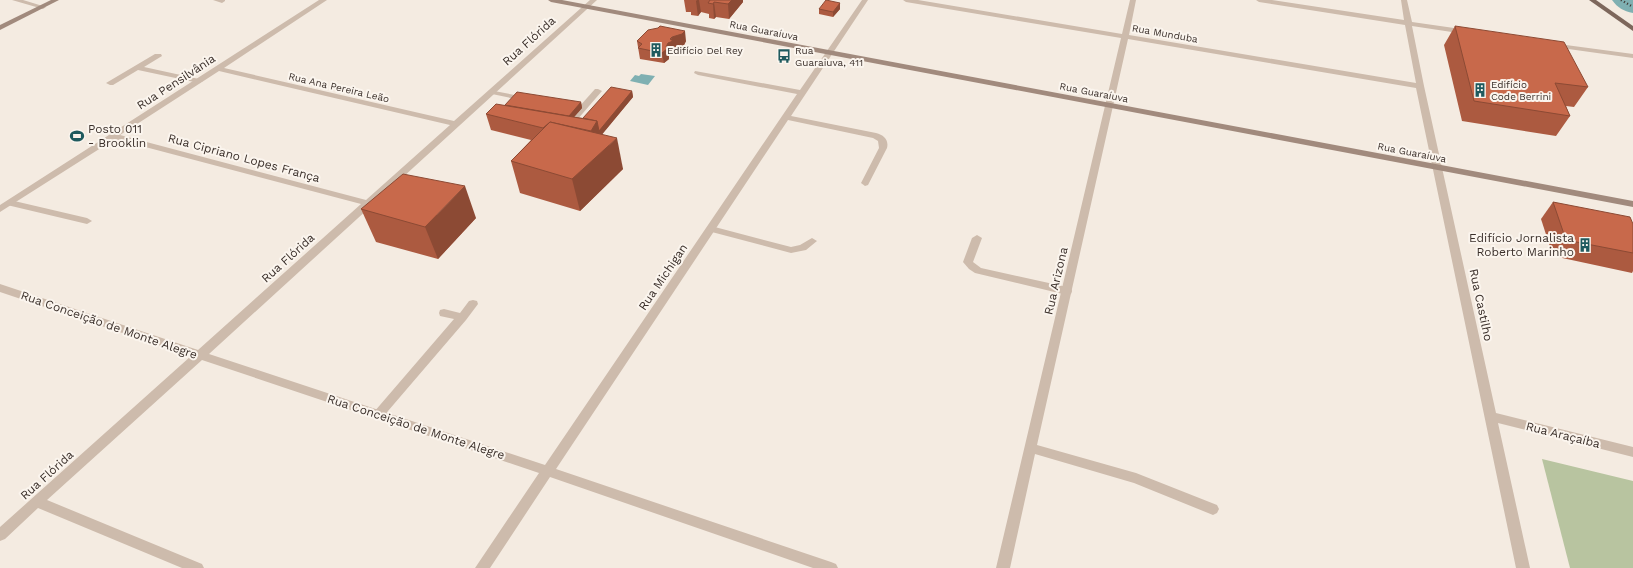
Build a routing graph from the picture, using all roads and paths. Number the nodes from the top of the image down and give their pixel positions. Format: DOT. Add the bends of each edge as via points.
graph roads {
  1 [pos="15,0"];
  2 [pos="56,0"];
  3 [pos="324,0"];
  4 [pos="551,0"];
  5 [pos="865,0"];
  6 [pos="906,0"];
  7 [pos="1133,0"];
  8 [pos="1259,0"];
  9 [pos="1404,0"];
  10 [pos="1592,0"];
  11 [pos="590,3"];
  12 [pos="43,7"];
  13 [pos="1409,23"];
  14 [pos="0,28"];
  15 [pos="1633,28"];
  16 [pos="1470,32"];
  17 [pos="1125,37"];
  18 [pos="1547,44"];
  19 [pos="830,53"];
  20 [pos="158,56"];
  21 [pos="1633,56"];
  22 [pos="137,68"];
  23 [pos="218,69"];
  24 [pos="698,73"];
  25 [pos="199,81"];
  26 [pos="110,83"];
  27 [pos="1420,86"];
  28 [pos="598,91"];
  29 [pos="492,92"];
  30 [pos="802,94"];
  31 [pos="533,100"];
  32 [pos="1109,105"];
  33 [pos="786,117"];
  34 [pos="456,124"];
  35 [pos="567,125"];
  36 [pos="114,136"];
  37 [pos="1439,168"];
  38 [pos="865,183"];
  39 [pos="10,202"];
  40 [pos="368,203"];
  41 [pos="1633,204"];
  42 [pos="0,209"];
  43 [pos="87,221"];
  44 [pos="711,228"];
  45 [pos="977,238"];
  46 [pos="812,241"];
  47 [pos="0,288"];
  48 [pos="1067,291"];
  49 [pos="473,304"];
  50 [pos="444,313"];
  51 [pos="462,317"];
  52 [pos="199,355"];
  53 [pos="378,415"];
  54 [pos="1492,417"];
  55 [pos="1031,448"];
  56 [pos="1633,452"];
  57 [pos="547,470"];
  58 [pos="37,502"];
  59 [pos="1213,509"];
  60 [pos="0,535"];
  61 [pos="197,568"];
  62 [pos="482,568"];
  63 [pos="831,568"];
  64 [pos="1003,568"];
  65 [pos="1523,568"];
  1 -- 12 [label="street"];
  2 -- 12 [label="street"];
  3 -- 23 [label="street, Rua Pensilvânia"];
  4 -- 11 [label="street, Rua Guaraíuva"];
  5 -- 19 [label="street, Rua Michigan"];
  6 -- 17 [label="street, Rua Munduba"];
  7 -- 17 [label="street, Rua Arizona"];
  8 -- 13 [label="street"];
  9 -- 13 [label="street, Rua Castilho"];
  10 -- 15 [label="main road"];
  11 -- 19 [label="street, Rua Guaraíuva"];
  11 -- 29 [label="street, Rua Flórida"];
  12 -- 14 [label="street"];
  13 -- 16 [label="street"];
  13 -- 27 [label="street, Rua Castilho"];
  17 -- 27 [label="street, Rua Munduba"];
  17 -- 32 [label="street, Rua Arizona"];
  18 -- 21 [label="street"];
  19 -- 30 [label="street, Rua Michigan"];
  19 -- 32 [label="street, Rua Guaraíuva"];
  20 -- 22 [label="street"];
  22 -- 25 [label="street"];
  22 -- 26 [label="street"];
  23 -- 25 [label="street, Rua Pensilvânia"];
  23 -- 34 [label="street, Rua Ana Pereira Leão"];
  24 -- 30 [label="street"];
  25 -- 36 [label="street, Rua Pensilvânia"];
  27 -- 37 [label="street, Rua Castilho"];
  28 -- 35 [label="street" via="579,108"];
  29 -- 31 [label="street"];
  29 -- 34 [label="street, Rua Flórida"];
  30 -- 33 [label="street, Rua Michigan"];
  32 -- 37 [label="street, Rua Guaraíuva"];
  32 -- 48 [label="street, Rua Arizona"];
  33 -- 38 [label="street" via="882,139 883,148"];
  33 -- 44 [label="street, Rua Michigan"];
  34 -- 40 [label="street, Rua Flórida"];
  36 -- 39 [label="street, Rua Pensilvânia"];
  36 -- 40 [label="street, Rua Cipriano Lopes França"];
  37 -- 41 [label="street, Rua Guaraíuva"];
  37 -- 54 [label="street, Rua Castilho"];
  39 -- 42 [label="street, Rua Pensilvânia"];
  39 -- 43 [label="street"];
  40 -- 52 [label="street, Rua Flórida"];
  44 -- 46 [label="street" via="791,250 803,248"];
  44 -- 57 [label="street, Rua Michigan"];
  45 -- 48 [label="street" via="968,262 978,271"];
  47 -- 52 [label="street, Rua Conceição de Monte Alegre"];
  48 -- 55 [label="street, Rua Arizona"];
  49 -- 51 [label="street"];
  50 -- 51 [label="street"];
  51 -- 53 [label="street"];
  52 -- 53 [label="street, Rua Conceição de Monte Alegre"];
  52 -- 58 [label="street, Rua Flórida"];
  53 -- 57 [label="street, Rua Conceição de Monte Alegre"];
  54 -- 56 [label="street, Rua Araçaíba"];
  54 -- 65 [label="street, Rua Castilho"];
  55 -- 59 [label="street" via="1136,478"];
  55 -- 64 [label="street, Rua Arizona"];
  57 -- 62 [label="street, Rua Michigan"];
  57 -- 63 [label="street, Rua Conceição de Monte Alegre"];
  58 -- 60 [label="street, Rua Flórida"];
  58 -- 61 [label="street"];
}
